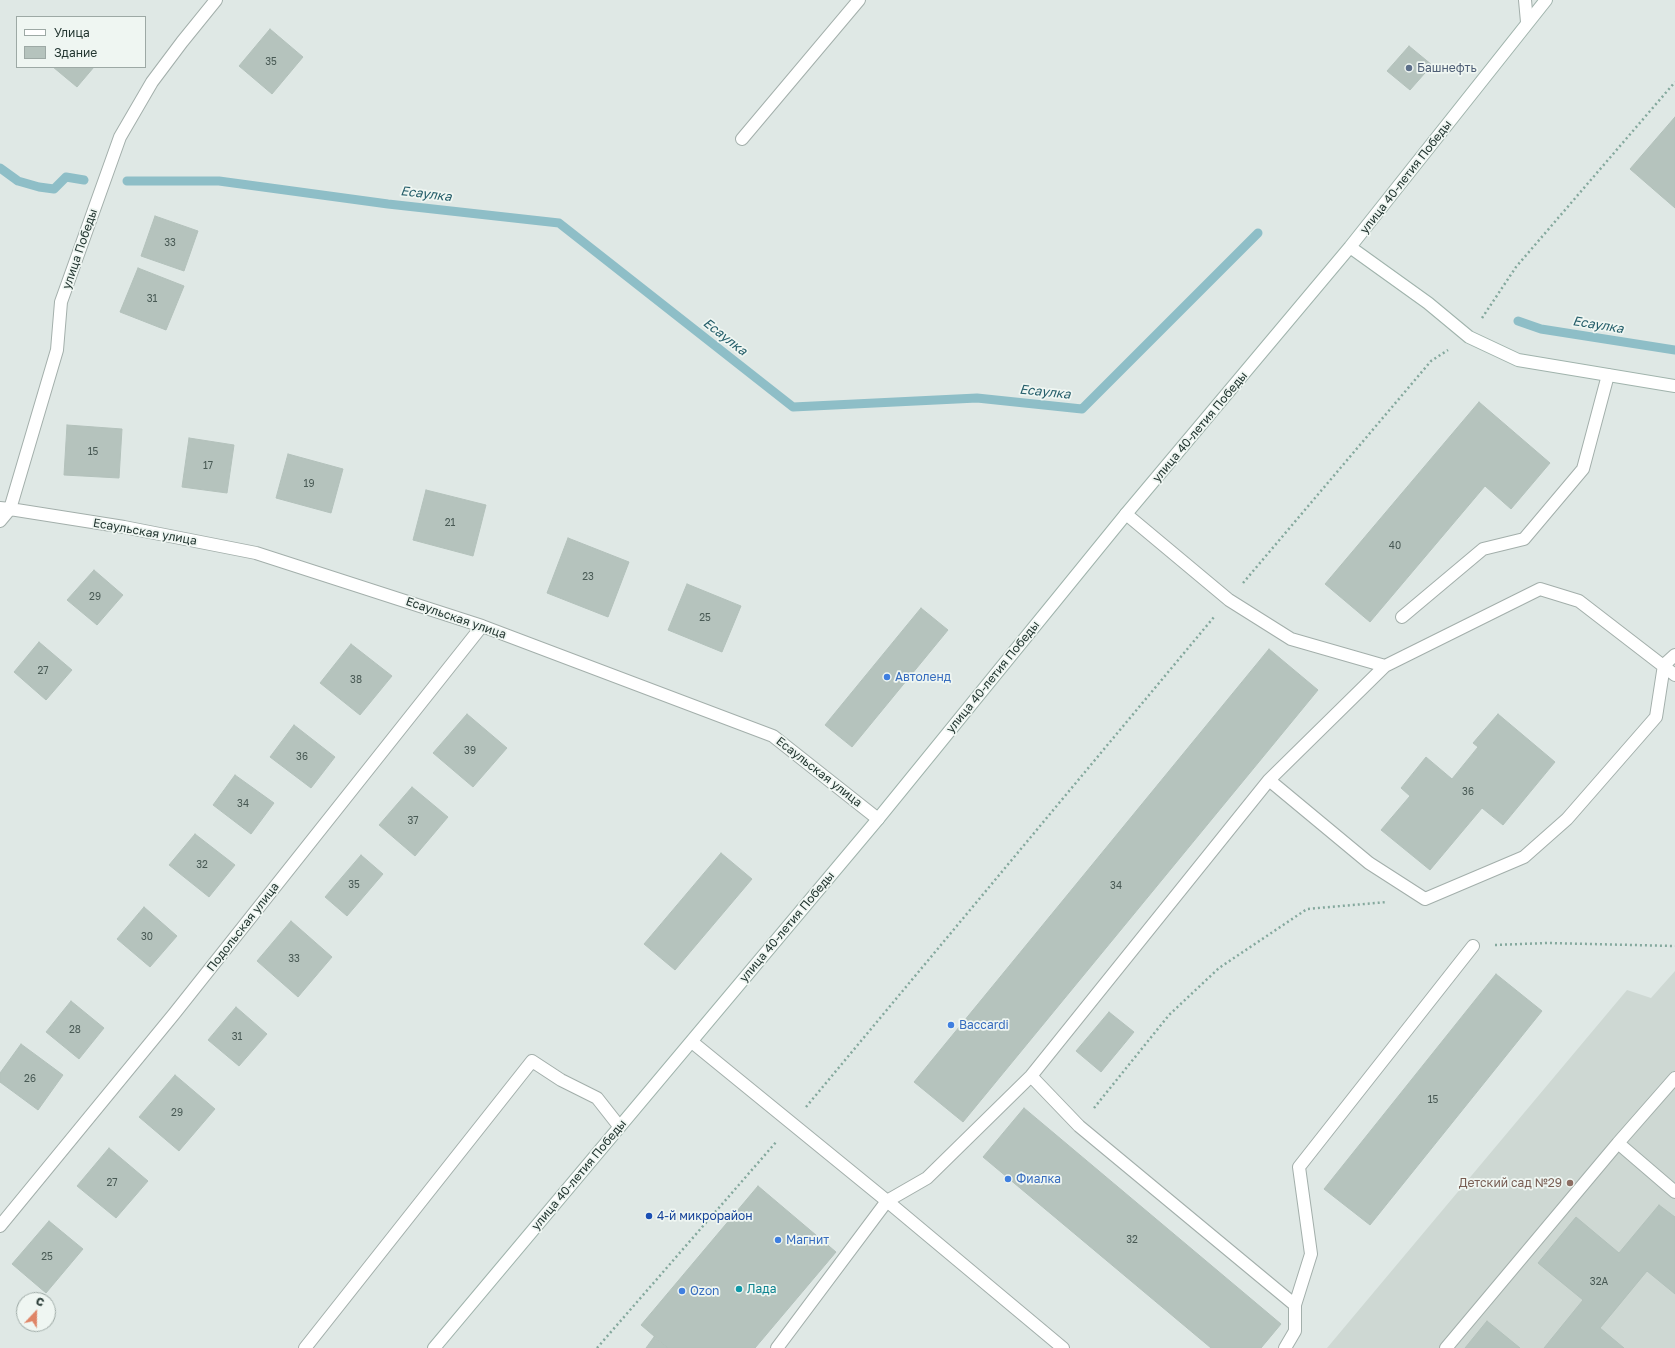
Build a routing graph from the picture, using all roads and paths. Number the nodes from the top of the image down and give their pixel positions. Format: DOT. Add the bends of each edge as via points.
graph roads {
  1 [pos="216,0"];
  2 [pos="859,0"];
  3 [pos="1525,0"];
  4 [pos="1546,0"];
  5 [pos="1527,22"];
  6 [pos="1675,82"];
  7 [pos="742,139"];
  8 [pos="1350,247"];
  9 [pos="1469,337"];
  10 [pos="1608,375"];
  11 [pos="1675,386"];
  12 [pos="5,508"];
  13 [pos="1126,514"];
  14 [pos="0,521"];
  15 [pos="1229,600"];
  16 [pos="1402,617"];
  17 [pos="482,626"];
  18 [pos="1675,655"];
  19 [pos="1664,665"];
  20 [pos="1385,666"];
  21 [pos="1675,675"];
  22 [pos="1269,780"];
  23 [pos="878,819"];
  24 [pos="1425,899"];
  25 [pos="1473,946"];
  26 [pos="1675,946"];
  27 [pos="692,1042"];
  28 [pos="1031,1076"];
  29 [pos="1675,1078"];
  30 [pos="793,1123"];
  31 [pos="619,1126"];
  32 [pos="1079,1126"];
  33 [pos="1618,1143"];
  34 [pos="1675,1192"];
  35 [pos="887,1201"];
  36 [pos="0,1226"];
  37 [pos="1295,1305"];
  38 [pos="305,1348"];
  39 [pos="434,1348"];
  40 [pos="597,1348"];
  41 [pos="777,1348"];
  42 [pos="1063,1348"];
  43 [pos="1285,1348"];
  44 [pos="1446,1348"];
  1 -- 12 [label="street, улица Победы" via="152,82 120,137 61,302 57,350"];
  2 -- 7 [label="street"];
  3 -- 5 [label="street"];
  4 -- 5 [label="street, улица 40-летия Победы"];
  5 -- 8 [label="street, улица 40-летия Победы"];
  6 -- 9 [label="path" via="1516,267"];
  8 -- 9 [label="street" via="1428,303"];
  8 -- 13 [label="street, улица 40-летия Победы"];
  9 -- 10 [label="street" via="1518,360"];
  9 -- 15 [label="path" via="1431,361"];
  10 -- 11 [label="street"];
  10 -- 16 [label="street" via="1583,470 1524,539 1483,549"];
  12 -- 14 [label="street, улица Победы"];
  12 -- 17 [label="street, Есаульская улица" via="124,527 256,553"];
  13 -- 15 [label="street"];
  13 -- 23 [label="street, улица 40-летия Победы"];
  15 -- 20 [label="street" via="1291,639"];
  15 -- 30 [label="path"];
  17 -- 23 [label="street, Есаульская улица" via="773,736"];
  17 -- 36 [label="street, Подольская улица" via="169,1020"];
  18 -- 19 [label="street"];
  19 -- 20 [label="street" via="1579,601 1540,589"];
  19 -- 21 [label="street"];
  19 -- 24 [label="street" via="1656,717 1567,818 1524,857"];
  20 -- 22 [label="street"];
  22 -- 24 [label="street" via="1369,863"];
  22 -- 28 [label="street"];
  23 -- 27 [label="street, улица 40-летия Победы"];
  24 -- 32 [label="path" via="1306,909 1219,968 1169,1015"];
  25 -- 26 [label="path" via="1548,943"];
  25 -- 37 [label="street" via="1299,1168 1312,1254"];
  27 -- 30 [label="street"];
  27 -- 31 [label="street, улица 40-летия Победы"];
  28 -- 32 [label="street"];
  28 -- 35 [label="street" via="927,1178"];
  29 -- 33 [label="street"];
  30 -- 35 [label="street"];
  30 -- 40 [label="path"];
  31 -- 38 [label="street" via="597,1098 561,1080 532,1061"];
  31 -- 39 [label="street, улица 40-летия Победы"];
  32 -- 37 [label="street"];
  33 -- 34 [label="street"];
  33 -- 44 [label="street"];
  35 -- 41 [label="street"];
  35 -- 42 [label="street"];
  37 -- 43 [label="street" via="1295,1331"];
}
